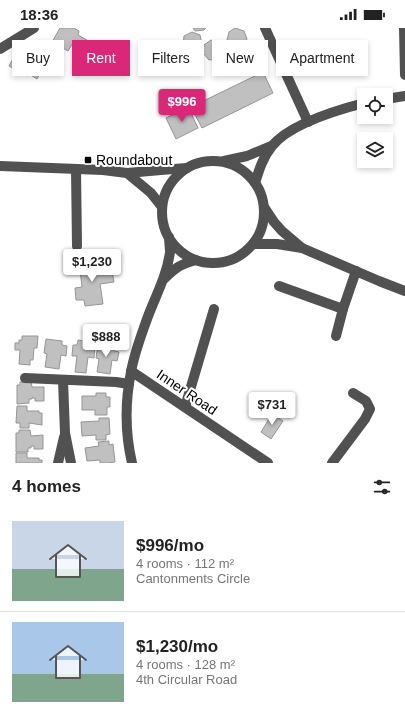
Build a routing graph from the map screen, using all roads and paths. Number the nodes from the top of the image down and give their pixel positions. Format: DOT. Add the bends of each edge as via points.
graph roads {
  1 [pos="34,28"];
  2 [pos="265,28"];
  3 [pos="404,28"];
  4 [pos="0,49"];
  5 [pos="405,75"];
  6 [pos="405,96"];
  7 [pos="393,98"];
  8 [pos="357,105"];
  9 [pos="308,122"];
  10 [pos="271,146"];
  11 [pos="221,161"];
  12 [pos="0,166"];
  13 [pos="187,168"];
  14 [pos="76,169"];
  15 [pos="127,172"];
  16 [pos="255,183"];
  17 [pos="162,207"];
  18 [pos="264,207"];
  19 [pos="169,237"];
  20 [pos="253,244"];
  21 [pos="77,246"];
  22 [pos="302,248"];
  23 [pos="196,260"];
  24 [pos="356,271"];
  25 [pos="162,281"];
  26 [pos="279,286"];
  27 [pos="405,291"];
  28 [pos="214,309"];
  29 [pos="343,309"];
  30 [pos="336,336"];
  31 [pos="131,371"];
  32 [pos="25,378"];
  33 [pos="63,380"];
  34 [pos="129,384"];
  35 [pos="353,393"];
  36 [pos="185,407"];
  37 [pos="65,433"];
  38 [pos="58,463"];
  39 [pos="71,463"];
  40 [pos="132,463"];
  41 [pos="268,463"];
  42 [pos="332,463"];
  1 -- 4 [label="street"];
  2 -- 9 [label="street"];
  3 -- 5 [label="street"];
  6 -- 7 [label="street"];
  8 -- 9 [label="street"];
  9 -- 10 [label="street" via="278,139"];
  10 -- 11 [label="street" via="247,156"];
  10 -- 16 [label="street"];
  11 -- 13 [label="street" via="200,162"];
  11 -- 16 [label="street" via="240,168"];
  12 -- 14 [label="street"];
  13 -- 15 [label="street"];
  13 -- 17 [label="street" via="168,188"];
  14 -- 15 [label="street"];
  14 -- 21 [label="street"];
  15 -- 17 [label="street" via="151,193"];
  16 -- 18 [label="street"];
  17 -- 19 [label="street" via="162,217"];
  18 -- 20 [label="street"];
  18 -- 22 [label="street" via="282,231"];
  19 -- 23 [label="street" via="180,251"];
  19 -- 25 [label="street" via="170,251"];
  20 -- 22 [label="street"];
  20 -- 23 [label="street" via="237,257 227,261"];
  22 -- 24 [label="street"];
  23 -- 25 [label="street" via="175,268"];
  24 -- 27 [label="street"];
  24 -- 29 [label="street"];
  25 -- 31 [label="street"];
  26 -- 29 [label="street"];
  28 -- 36 [label="street"];
  29 -- 30 [label="street"];
  31 -- 34 [label="street"];
  31 -- 36 [label="street, Inner Road"];
  32 -- 33 [label="street"];
  33 -- 34 [label="street"];
  33 -- 37 [label="street"];
  34 -- 40 [label="street" via="126,408"];
  35 -- 42 [label="street" via="366,401 370,410"];
  36 -- 41 [label="street, Inner Road"];
  37 -- 38 [label="street"];
  37 -- 39 [label="street"];
}
